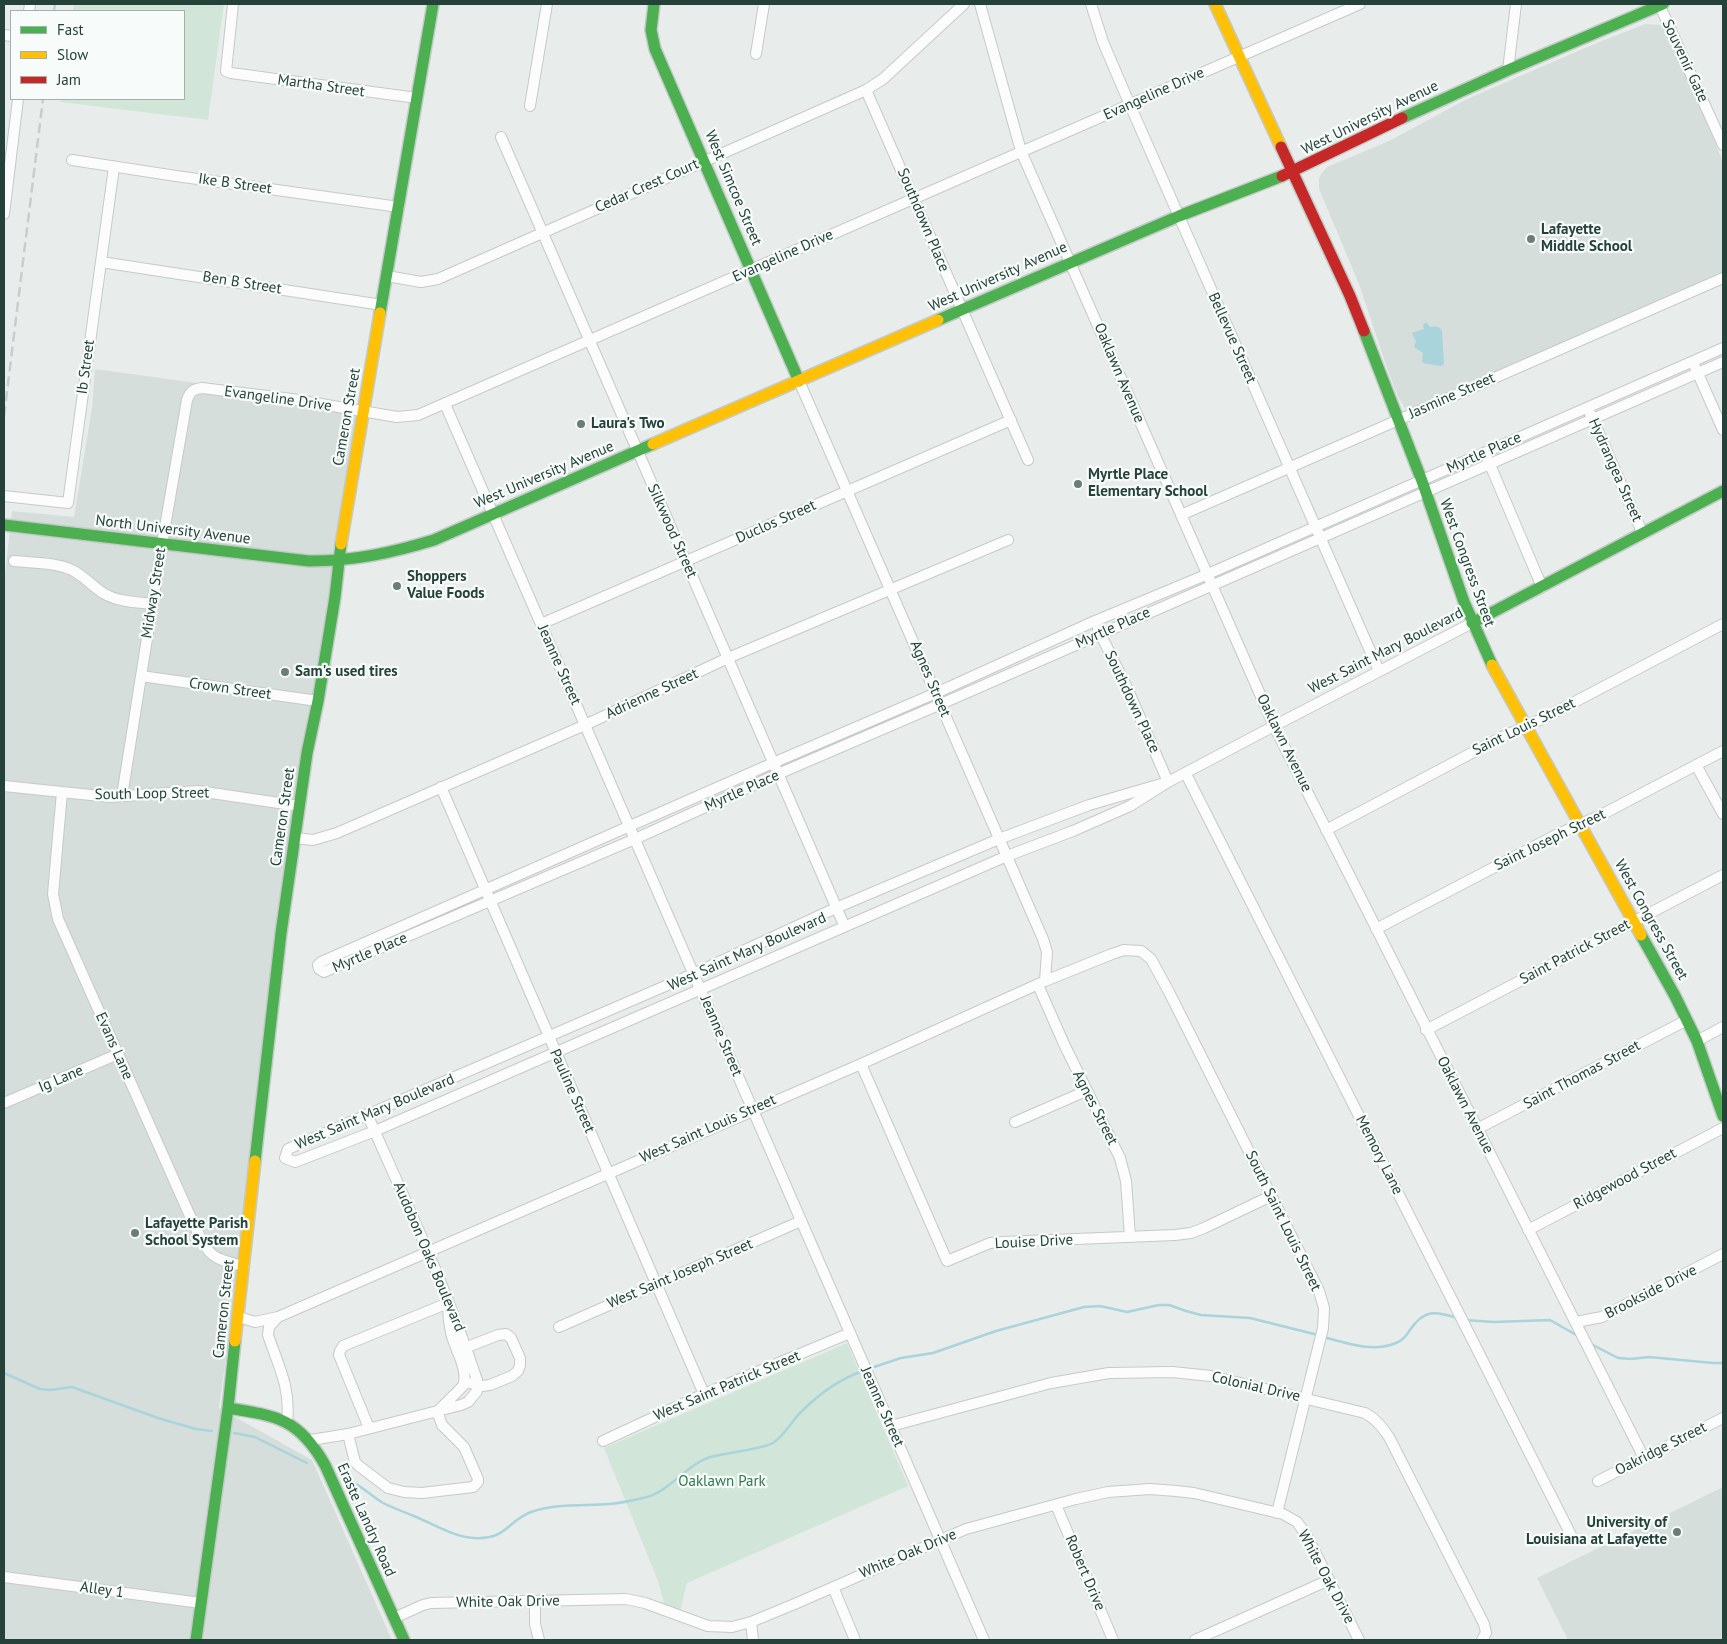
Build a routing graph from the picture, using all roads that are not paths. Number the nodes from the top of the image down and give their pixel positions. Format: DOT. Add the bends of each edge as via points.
graph roads {
  1 [pos="233,4"];
  2 [pos="433,4"];
  3 [pos="547,4"];
  4 [pos="654,4"];
  5 [pos="764,4"];
  6 [pos="964,4"];
  7 [pos="980,4"];
  8 [pos="1091,4"];
  9 [pos="1215,4"];
  10 [pos="1360,4"];
  11 [pos="1516,4"];
  12 [pos="1661,4"];
  13 [pos="756,54"];
  14 [pos="1239,56"];
  15 [pos="1508,70"];
  16 [pos="866,90"];
  17 [pos="417,98"];
  18 [pos="18,100"];
  19 [pos="1130,105"];
  20 [pos="530,106"];
  21 [pos="501,137"];
  22 [pos="1723,145"];
  23 [pos="1021,151"];
  24 [pos="72,160"];
  25 [pos="705,161"];
  26 [pos="114,167"];
  27 [pos="1293,172"];
  28 [pos="914,198"];
  29 [pos="399,207"];
  30 [pos="4,214"];
  31 [pos="1179,216"];
  32 [pos="542,232"];
  33 [pos="101,262"];
  34 [pos="1070,262"];
  35 [pos="751,270"];
  36 [pos="387,276"];
  37 [pos="1723,278"];
  38 [pos="382,304"];
  39 [pos="961,309"];
  40 [pos="590,341"];
  41 [pos="1723,348"];
  42 [pos="1693,361"];
  43 [pos="1723,362"];
  44 [pos="1698,372"];
  45 [pos="800,381"];
  46 [pos="190,392"];
  47 [pos="445,404"];
  48 [pos="1588,408"];
  49 [pos="363,412"];
  50 [pos="1593,419"];
  51 [pos="1010,420"];
  52 [pos="1398,420"];
  53 [pos="1723,430"];
  54 [pos="637,452"];
  55 [pos="1484,452"];
  56 [pos="1028,460"];
  57 [pos="1490,464"];
  58 [pos="1289,467"];
  59 [pos="1423,486"];
  60 [pos="848,490"];
  61 [pos="1723,491"];
  62 [pos="4,496"];
  63 [pos="493,514"];
  64 [pos="1181,515"];
  65 [pos="4,525"];
  66 [pos="1315,526"];
  67 [pos="1642,532"];
  68 [pos="1320,538"];
  69 [pos="1008,540"];
  70 [pos="162,544"];
  71 [pos="14,561"];
  72 [pos="339,561"];
  73 [pos="685,561"];
  74 [pos="1208,574"];
  75 [pos="1212,584"];
  76 [pos="1542,587"];
  77 [pos="892,590"];
  78 [pos="153,604"];
  79 [pos="1095,621"];
  80 [pos="1472,623"];
  81 [pos="541,624"];
  82 [pos="1723,624"];
  83 [pos="1100,634"];
  84 [pos="728,658"];
  85 [pos="1379,671"];
  86 [pos="141,676"];
  87 [pos="936,693"];
  88 [pos="318,701"];
  89 [pos="941,704"];
  90 [pos="585,724"];
  91 [pos="1274,726"];
  92 [pos="1526,726"];
  93 [pos="1723,751"];
  94 [pos="773,763"];
  95 [pos="1696,765"];
  96 [pos="778,774"];
  97 [pos="1186,774"];
  98 [pos="1168,782"];
  99 [pos="4,786"];
  100 [pos="440,787"];
  101 [pos="62,792"];
  102 [pos="122,796"];
  103 [pos="299,806"];
  104 [pos="1723,814"];
  105 [pos="1580,824"];
  106 [pos="630,827"];
  107 [pos="1326,830"];
  108 [pos="295,838"];
  109 [pos="635,839"];
  110 [pos="999,839"];
  111 [pos="1007,856"];
  112 [pos="1723,875"];
  113 [pos="484,890"];
  114 [pos="489,901"];
  115 [pos="836,908"];
  116 [pos="1634,922"];
  117 [pos="844,925"];
  118 [pos="1376,929"];
  119 [pos="1141,951"];
  120 [pos="693,974"];
  121 [pos="1042,983"];
  122 [pos="700,989"];
  123 [pos="1687,1020"];
  124 [pos="1723,1027"];
  125 [pos="1426,1030"];
  126 [pos="548,1035"];
  127 [pos="1697,1041"];
  128 [pos="554,1051"];
  129 [pos="118,1054"];
  130 [pos="861,1064"];
  131 [pos="1086,1090"];
  132 [pos="4,1103"];
  133 [pos="753,1110"];
  134 [pos="367,1114"];
  135 [pos="1723,1116"];
  136 [pos="1015,1122"];
  137 [pos="1723,1128"];
  138 [pos="1477,1129"];
  139 [pos="375,1130"];
  140 [pos="608,1173"];
  141 [pos="1271,1196"];
  142 [pos="801,1221"];
  143 [pos="1528,1230"];
  144 [pos="1130,1237"];
  145 [pos="428,1252"];
  146 [pos="1723,1254"];
  147 [pos="244,1266"];
  148 [pos="657,1285"];
  149 [pos="448,1302"];
  150 [pos="239,1317"];
  151 [pos="278,1317"];
  152 [pos="1576,1322"];
  153 [pos="559,1327"];
  154 [pos="850,1333"];
  155 [pos="462,1349"];
  156 [pos="465,1382"];
  157 [pos="478,1385"];
  158 [pos="704,1394"];
  159 [pos="1305,1398"];
  160 [pos="228,1408"];
  161 [pos="437,1412"];
  162 [pos="1723,1418"];
  163 [pos="287,1421"];
  164 [pos="891,1426"];
  165 [pos="369,1428"];
  166 [pos="348,1434"];
  167 [pos="311,1440"];
  168 [pos="604,1441"];
  169 [pos="1644,1458"];
  170 [pos="1598,1481"];
  171 [pos="1056,1505"];
  172 [pos="1277,1513"];
  173 [pos="1571,1535"];
  174 [pos="940,1540"];
  175 [pos="4,1577"];
  176 [pos="1329,1580"];
  177 [pos="833,1587"];
  178 [pos="535,1601"];
  179 [pos="201,1603"];
  180 [pos="394,1618"];
  181 [pos="751,1622"];
  182 [pos="196,1640"];
  183 [pos="404,1640"];
  184 [pos="539,1640"];
  185 [pos="753,1640"];
  186 [pos="855,1640"];
  187 [pos="984,1640"];
  188 [pos="1113,1640"];
  189 [pos="1196,1640"];
  190 [pos="1359,1640"];
  191 [pos="1482,1640"];
  1 -- 17 [label="street, Martha Street" via="226,71"];
  2 -- 17 [label="main road, Cameron Street"];
  3 -- 20 [label="street"];
  4 -- 25 [label="main road, West Simcoe Street" via="653,42"];
  5 -- 13 [label="street"];
  6 -- 16 [label="street, Cedar Crest Court" via="883,79"];
  7 -- 23 [label="street, Oaklawn Avenue"];
  8 -- 19 [label="street, Bellevue Street"];
  9 -- 14 [label="main road, West Congress Street"];
  10 -- 14 [label="street, Evangeline Drive"];
  11 -- 15 [label="street"];
  12 -- 15 [label="main road, West University Avenue"];
  12 -- 22 [label="street, Souvenir Gate"];
  14 -- 19 [label="street, Evangeline Drive"];
  14 -- 27 [label="main road, West Congress Street"];
  15 -- 27 [label="main road, West University Avenue"];
  16 -- 25 [label="street, Cedar Crest Court"];
  16 -- 28 [label="street, Southdown Place"];
  17 -- 29 [label="main road, Cameron Street"];
  18 -- 30 [label="street"];
  19 -- 23 [label="street, Evangeline Drive"];
  19 -- 31 [label="street, Bellevue Street"];
  21 -- 32 [label="street, Silkwood Street"];
  23 -- 28 [label="street, Evangeline Drive"];
  23 -- 34 [label="street, Oaklawn Avenue"];
  24 -- 26 [label="street, Ike B Street"];
  25 -- 32 [label="street, Cedar Crest Court"];
  25 -- 35 [label="main road, West Simcoe Street"];
  26 -- 29 [label="street, Ike B Street"];
  26 -- 33 [label="street, Ib Street"];
  27 -- 31 [label="main road, West University Avenue"];
  27 -- 52 [label="main road, West Congress Street" via="1350,296"];
  28 -- 35 [label="street, Evangeline Drive"];
  28 -- 39 [label="street, Southdown Place"];
  29 -- 36 [label="main road, Cameron Street"];
  31 -- 34 [label="main road, West University Avenue"];
  31 -- 58 [label="street, Bellevue Street"];
  32 -- 36 [label="street, Cedar Crest Court" via="430,281"];
  32 -- 40 [label="street, Silkwood Street"];
  33 -- 38 [label="street, Ben B Street"];
  33 -- 62 [label="street, Ib Street" via="68,503"];
  34 -- 39 [label="main road, West University Avenue"];
  34 -- 64 [label="street, Oaklawn Avenue"];
  35 -- 40 [label="street, Evangeline Drive"];
  35 -- 45 [label="main road, West Simcoe Street"];
  36 -- 38 [label="main road, Cameron Street"];
  37 -- 52 [label="street, Jasmine Street"];
  38 -- 49 [label="main road, Cameron Street"];
  39 -- 45 [label="main road, West University Avenue"];
  39 -- 51 [label="street, Southdown Place"];
  40 -- 47 [label="street, Evangeline Drive"];
  40 -- 54 [label="street, Silkwood Street"];
  41 -- 42 [label="street, Myrtle Place"];
  42 -- 44 [label="street"];
  42 -- 48 [label="street, Myrtle Place"];
  43 -- 44 [label="street, Myrtle Place"];
  44 -- 50 [label="street, Myrtle Place"];
  44 -- 53 [label="street"];
  45 -- 54 [label="main road, West University Avenue"];
  45 -- 60 [label="street, Agnes Street"];
  46 -- 49 [label="street, Evangeline Drive" via="202,388"];
  46 -- 70 [label="street, Midway Street"];
  47 -- 49 [label="street, Evangeline Drive" via="408,417"];
  47 -- 63 [label="street, Jeanne Street"];
  48 -- 50 [label="street, Hydrangea Street"];
  48 -- 55 [label="street, Myrtle Place"];
  49 -- 72 [label="main road, Cameron Street"];
  50 -- 57 [label="street, Myrtle Place"];
  50 -- 67 [label="street, Hydrangea Street"];
  51 -- 56 [label="street, Southdown Place"];
  51 -- 60 [label="street, Duclos Street"];
  52 -- 58 [label="street, Jasmine Street"];
  52 -- 59 [label="main road, West Congress Street"];
  54 -- 63 [label="main road, West University Avenue"];
  54 -- 73 [label="street, Silkwood Street"];
  55 -- 57 [label="street"];
  55 -- 59 [label="street, Myrtle Place"];
  57 -- 59 [label="street, Myrtle Place"];
  57 -- 76 [label="street"];
  58 -- 64 [label="street, Jasmine Street"];
  58 -- 66 [label="street, Bellevue Street"];
  59 -- 66 [label="street, Myrtle Place"];
  59 -- 68 [label="street, Myrtle Place"];
  59 -- 80 [label="main road, West Congress Street"];
  60 -- 73 [label="street, Duclos Street"];
  60 -- 77 [label="street, Agnes Street"];
  61 -- 67 [label="main road, West Saint Mary Boulevard"];
  63 -- 72 [label="main road, West University Avenue" via="420,545"];
  63 -- 81 [label="street, Jeanne Street"];
  64 -- 74 [label="street, Oaklawn Avenue"];
  65 -- 70 [label="main road, North University Avenue"];
  66 -- 68 [label="street, Bellevue Street"];
  66 -- 74 [label="street, Myrtle Place"];
  67 -- 76 [label="main road, West Saint Mary Boulevard"];
  68 -- 75 [label="street, Myrtle Place"];
  68 -- 85 [label="street, Bellevue Street"];
  69 -- 77 [label="street, Adrienne Street"];
  70 -- 72 [label="main road, North University Avenue" via="309,561"];
  70 -- 78 [label="street, Midway Street"];
  71 -- 78 [label="street" via="60,566 80,575 103,593"];
  72 -- 88 [label="main road, Cameron Street"];
  73 -- 81 [label="street, Duclos Street"];
  73 -- 84 [label="street, Silkwood Street"];
  74 -- 75 [label="street, Oaklawn Avenue"];
  74 -- 79 [label="street, Myrtle Place"];
  75 -- 83 [label="street, Myrtle Place"];
  75 -- 91 [label="street, Oaklawn Avenue"];
  76 -- 80 [label="main road, West Saint Mary Boulevard"];
  77 -- 84 [label="street, Adrienne Street"];
  77 -- 87 [label="street, Agnes Street"];
  78 -- 86 [label="street, Midway Street"];
  79 -- 83 [label="street, Southdown Place"];
  79 -- 87 [label="street, Myrtle Place"];
  80 -- 85 [label="street, West Saint Mary Boulevard"];
  80 -- 92 [label="main road, West Congress Street" via="1494,671"];
  81 -- 90 [label="street, Jeanne Street"];
  82 -- 92 [label="street, Saint Louis Street"];
  83 -- 89 [label="street, Myrtle Place"];
  83 -- 98 [label="street, Southdown Place"];
  84 -- 90 [label="street, Adrienne Street"];
  84 -- 94 [label="street, Silkwood Street"];
  85 -- 91 [label="street, West Saint Mary Boulevard"];
  86 -- 88 [label="street, Crown Street"];
  86 -- 102 [label="street, Midway Street"];
  87 -- 89 [label="street, Agnes Street"];
  87 -- 94 [label="street, Myrtle Place"];
  88 -- 103 [label="main road, Cameron Street"];
  89 -- 96 [label="street, Myrtle Place"];
  89 -- 110 [label="street, Agnes Street"];
  90 -- 100 [label="street, Adrienne Street"];
  90 -- 106 [label="street, Jeanne Street"];
  91 -- 97 [label="street, West Saint Mary Boulevard"];
  91 -- 107 [label="street, Oaklawn Avenue"];
  92 -- 105 [label="main road, West Congress Street"];
  92 -- 107 [label="street, Saint Louis Street"];
  93 -- 95 [label="street, Saint Joseph Street"];
  94 -- 96 [label="street, Silkwood Street"];
  94 -- 106 [label="street, Myrtle Place"];
  95 -- 104 [label="street"];
  95 -- 105 [label="street, Saint Joseph Street"];
  96 -- 109 [label="street, Myrtle Place"];
  96 -- 115 [label="street, Silkwood Street"];
  97 -- 98 [label="street, West Saint Mary Boulevard"];
  97 -- 173 [label="street, Memory Lane"];
  98 -- 110 [label="street, West Saint Mary Boulevard" via="1089,805"];
  98 -- 111 [label="street, West Saint Mary Boulevard" via="1130,806"];
  99 -- 101 [label="street, South Loop Street"];
  100 -- 108 [label="street, Adrienne Street" via="337,833 313,840"];
  100 -- 113 [label="street, Pauline Street"];
  101 -- 102 [label="street, South Loop Street"];
  101 -- 129 [label="street, Evans Lane" via="53,894 55,910"];
  102 -- 103 [label="street, South Loop Street" via="198,791"];
  103 -- 108 [label="main road, Cameron Street"];
  105 -- 116 [label="main road, West Congress Street"];
  105 -- 118 [label="street, Saint Joseph Street"];
  106 -- 109 [label="street, Jeanne Street"];
  106 -- 113 [label="street, Myrtle Place"];
  107 -- 118 [label="street, Oaklawn Avenue"];
  108 -- 147 [label="main road, Cameron Street"];
  109 -- 114 [label="street, Myrtle Place"];
  109 -- 120 [label="street, Jeanne Street"];
  110 -- 111 [label="street, Agnes Street"];
  110 -- 115 [label="street, West Saint Mary Boulevard"];
  111 -- 117 [label="street, West Saint Mary Boulevard"];
  111 -- 121 [label="street, Agnes Street" via="1047,952"];
  112 -- 116 [label="street, Saint Patrick Street"];
  113 -- 114 [label="street, Pauline Street"];
  113 -- 114 [label="street, Myrtle Place" via="321,962 318,969 324,972"];
  114 -- 126 [label="street, Pauline Street"];
  115 -- 117 [label="street, Silkwood Street"];
  115 -- 120 [label="street, West Saint Mary Boulevard"];
  116 -- 123 [label="main road, West Congress Street"];
  116 -- 125 [label="street, Saint Patrick Street"];
  117 -- 122 [label="street, West Saint Mary Boulevard"];
  118 -- 125 [label="street, Oaklawn Avenue"];
  119 -- 121 [label="street, West Saint Louis Street" via="1124,950"];
  119 -- 141 [label="street, South Saint Louis Street" via="1158,971"];
  120 -- 122 [label="street, Jeanne Street"];
  120 -- 126 [label="street, West Saint Mary Boulevard"];
  121 -- 130 [label="street, West Saint Louis Street"];
  121 -- 131 [label="street, Agnes Street" via="1064,1044"];
  122 -- 128 [label="street, West Saint Mary Boulevard"];
  122 -- 133 [label="street, Jeanne Street"];
  123 -- 127 [label="main road, West Congress Street"];
  123 -- 138 [label="street, Saint Thomas Street"];
  124 -- 127 [label="street"];
  125 -- 138 [label="street, Oaklawn Avenue"];
  126 -- 128 [label="street, Pauline Street"];
  126 -- 134 [label="street, West Saint Mary Boulevard"];
  127 -- 135 [label="main road, West Congress Street"];
  128 -- 139 [label="street, West Saint Mary Boulevard"];
  128 -- 140 [label="street, Pauline Street"];
  129 -- 132 [label="street, Ig Lane"];
  129 -- 147 [label="street, Evans Lane" via="207,1251 218,1260"];
  130 -- 133 [label="street, West Saint Louis Street"];
  130 -- 144 [label="street, Louise Drive" via="947,1261 990,1243"];
  131 -- 136 [label="street"];
  131 -- 144 [label="street, Agnes Street" via="1125,1173"];
  133 -- 140 [label="street, West Saint Louis Street"];
  133 -- 142 [label="street, Jeanne Street"];
  134 -- 139 [label="street, Audobon Oaks Boulevard"];
  134 -- 139 [label="street, West Saint Mary Boulevard" via="288,1149 285,1158 295,1162"];
  137 -- 143 [label="street, Ridgewood Street"];
  138 -- 143 [label="street, Oaklawn Avenue"];
  139 -- 145 [label="street, Audobon Oaks Boulevard"];
  140 -- 145 [label="street, West Saint Louis Street"];
  140 -- 148 [label="street, Pauline Street"];
  141 -- 144 [label="street, Louise Drive" via="1191,1233"];
  141 -- 159 [label="street, South Saint Louis Street" via="1319,1291 1324,1308 1323,1328"];
  142 -- 148 [label="street, West Saint Joseph Street"];
  142 -- 154 [label="street, Jeanne Street"];
  143 -- 152 [label="street, Oaklawn Avenue"];
  145 -- 149 [label="street, Audobon Oaks Boulevard"];
  145 -- 151 [label="street, West Saint Louis Street"];
  146 -- 152 [label="street, Brookside Drive" via="1602,1317"];
  147 -- 150 [label="main road, Cameron Street"];
  148 -- 153 [label="street, West Saint Joseph Street"];
  148 -- 158 [label="street, Pauline Street"];
  149 -- 155 [label="street, Audobon Oaks Boulevard"];
  149 -- 165 [label="street" via="343,1346 339,1355"];
  150 -- 151 [label="street" via="255,1322"];
  150 -- 160 [label="main road, Cameron Street"];
  151 -- 163 [label="street" via="268,1335 285,1382"];
  152 -- 169 [label="street, Oaklawn Avenue"];
  154 -- 158 [label="street, West Saint Patrick Street"];
  154 -- 164 [label="street, Jeanne Street"];
  155 -- 156 [label="street"];
  155 -- 157 [label="street, Audobon Oaks Boulevard"];
  155 -- 157 [label="street" via="506,1334 520,1358 518,1371 512,1376 490,1385"];
  156 -- 157 [label="street"];
  156 -- 161 [label="street"];
  157 -- 161 [label="street" via="468,1402"];
  158 -- 168 [label="street, West Saint Patrick Street"];
  159 -- 164 [label="street, Colonial Drive" via="1211,1376 1125,1371 1051,1383"];
  159 -- 172 [label="street, South Saint Louis Street"];
  159 -- 191 [label="street, Colonial Drive" via="1365,1413 1380,1424 1484,1624 1486,1633"];
  160 -- 163 [label="main road, Eraste Landry Road"];
  160 -- 179 [label="main road, Cameron Street"];
  161 -- 165 [label="street"];
  161 -- 166 [label="street" via="442,1425 464,1448 478,1479 473,1487 413,1493 388,1488 355,1462"];
  162 -- 169 [label="street, Oakridge Street"];
  163 -- 167 [label="main road, Eraste Landry Road"];
  164 -- 174 [label="street, Jeanne Street"];
  165 -- 166 [label="street"];
  166 -- 167 [label="street"];
  167 -- 180 [label="main road, Eraste Landry Road"];
  169 -- 170 [label="street, Oakridge Street"];
  171 -- 172 [label="street, White Oak Drive" via="1108,1492 1150,1489 1194,1493"];
  171 -- 174 [label="street, White Oak Drive" via="966,1529"];
  171 -- 188 [label="street, Robert Drive"];
  172 -- 176 [label="street, White Oak Drive" via="1292,1519 1302,1529"];
  174 -- 177 [label="street, White Oak Drive"];
  174 -- 187 [label="street, Jeanne Street"];
  175 -- 179 [label="street, Alley 1"];
  176 -- 189 [label="street"];
  176 -- 190 [label="street, White Oak Drive"];
  177 -- 181 [label="street, White Oak Drive"];
  177 -- 186 [label="street"];
  178 -- 180 [label="street, White Oak Drive" via="431,1603"];
  178 -- 181 [label="street, White Oak Drive" via="635,1600 708,1626 732,1627"];
  178 -- 184 [label="street"];
  179 -- 182 [label="main road, Cameron Street"];
  180 -- 183 [label="main road, Eraste Landry Road"];
  181 -- 185 [label="street"];
}
